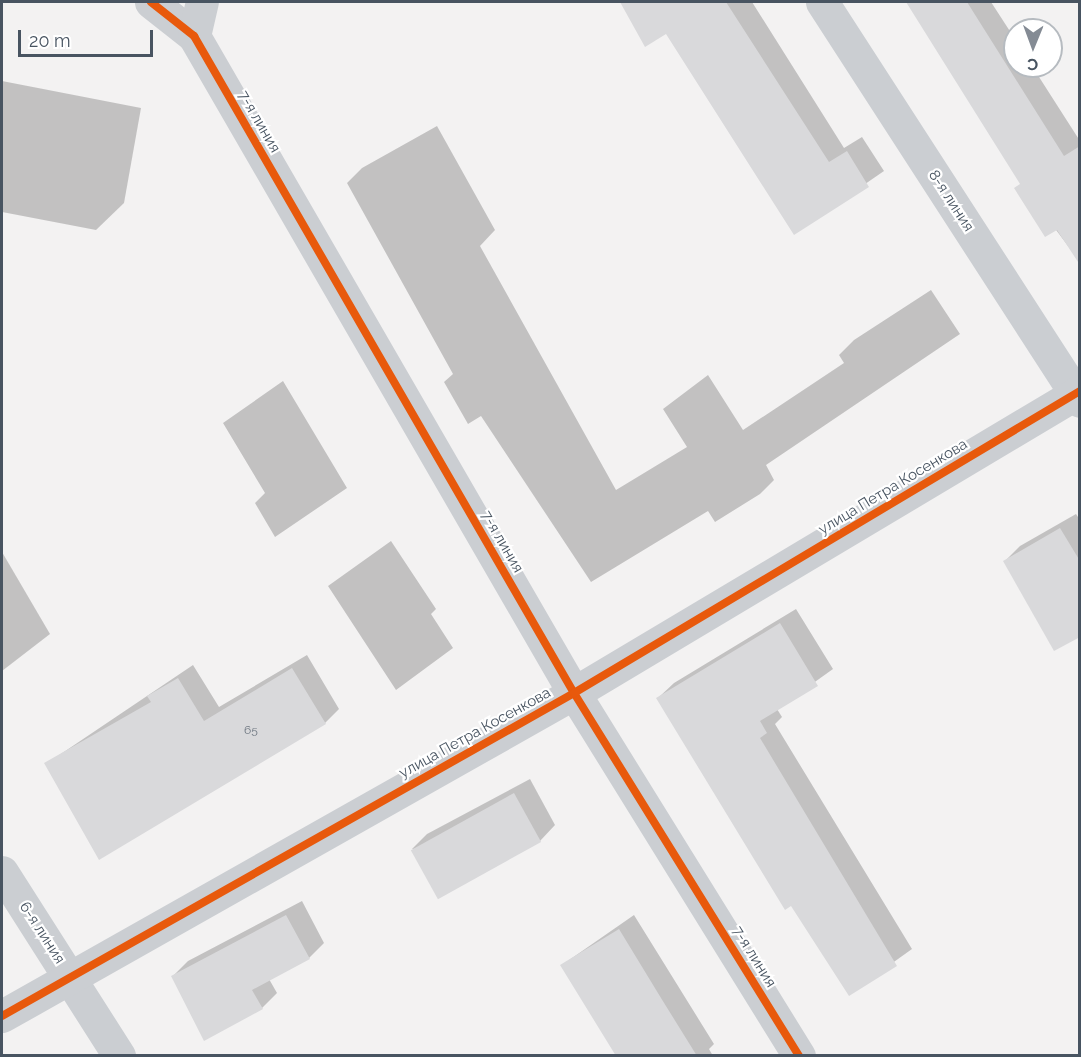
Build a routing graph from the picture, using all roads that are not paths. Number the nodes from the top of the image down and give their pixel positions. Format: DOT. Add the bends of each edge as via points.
graph roads {
  1 [pos="151,2"];
  2 [pos="202,2"];
  3 [pos="822,2"];
  4 [pos="194,36"];
  5 [pos="1078,395"];
  6 [pos="574,693"];
  7 [pos="2,872"];
  8 [pos="70,976"];
  9 [pos="2,1016"];
  10 [pos="119,1056"];
  11 [pos="800,1056"];
  1 -- 4 [label="street"];
  2 -- 4 [label="street"];
  3 -- 5 [label="street, 8-я линия"];
  4 -- 6 [label="street, 7-я линия"];
  5 -- 6 [label="street, улица Петра Косенкова"];
  6 -- 8 [label="street, улица Петра Косенкова"];
  6 -- 11 [label="street, 7-я линия"];
  7 -- 8 [label="street, 6-я линия"];
  8 -- 9 [label="street, улица Петра Косенкова"];
  8 -- 10 [label="street, 6-я линия"];
}
